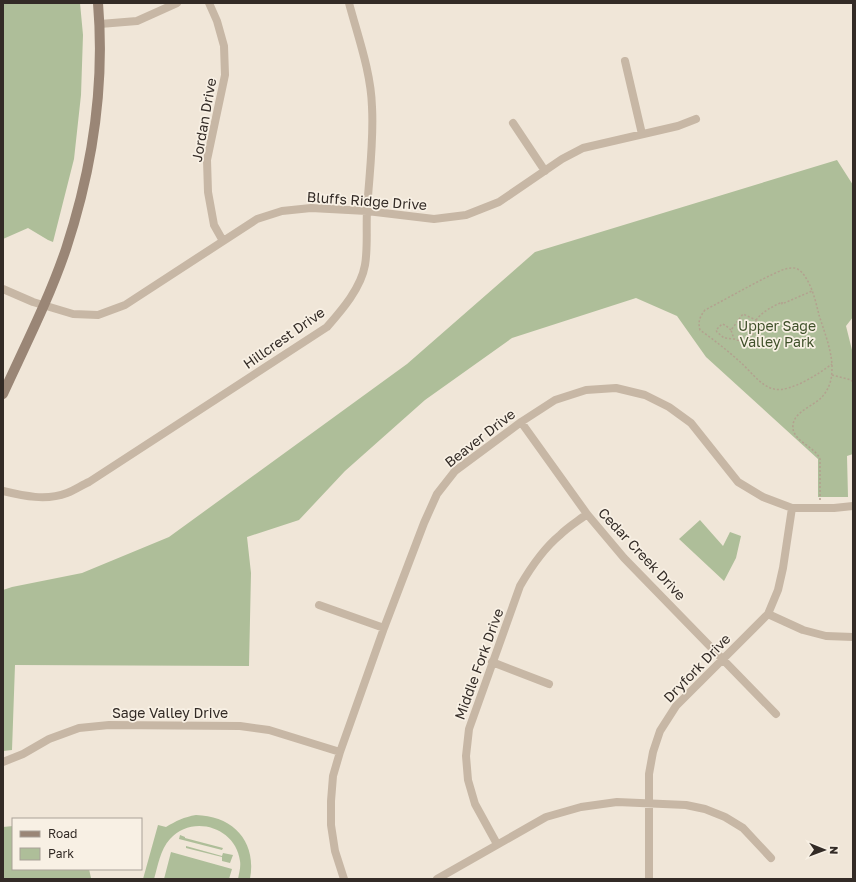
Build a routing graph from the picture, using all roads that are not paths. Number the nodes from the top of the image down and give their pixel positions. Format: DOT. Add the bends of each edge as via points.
graph roads {
  1 [pos="98,3"];
  2 [pos="177,3"];
  3 [pos="209,3"];
  4 [pos="349,3"];
  5 [pos="100,24"];
  6 [pos="625,61"];
  7 [pos="696,119"];
  8 [pos="513,123"];
  9 [pos="642,134"];
  10 [pos="545,171"];
  11 [pos="367,211"];
  12 [pos="223,241"];
  13 [pos="3,289"];
  14 [pos="44,305"];
  15 [pos="3,394"];
  16 [pos="521,422"];
  17 [pos="3,490"];
  18 [pos="853,506"];
  19 [pos="792,508"];
  20 [pos="587,514"];
  21 [pos="319,605"];
  22 [pos="768,614"];
  23 [pos="384,628"];
  24 [pos="853,637"];
  25 [pos="722,660"];
  26 [pos="492,662"];
  27 [pos="550,684"];
  28 [pos="776,714"];
  29 [pos="340,752"];
  30 [pos="3,762"];
  31 [pos="648,804"];
  32 [pos="497,844"];
  33 [pos="771,858"];
  34 [pos="344,879"];
  35 [pos="437,879"];
  36 [pos="649,879"];
  1 -- 5 [label="street"];
  2 -- 5 [label="street" via="137,21"];
  3 -- 12 [label="street, Jordan Drive" via="224,46 225,75 207,160 208,192 214,225"];
  4 -- 11 [label="street, Hillcrest Drive" via="366,65 372,106"];
  5 -- 14 [label="street" via="100,73 91,153 66,250"];
  6 -- 9 [label="street"];
  7 -- 9 [label="street, Bluffs Ridge Drive"];
  8 -- 10 [label="street"];
  9 -- 10 [label="street, Bluffs Ridge Drive" via="583,148"];
  10 -- 11 [label="street, Bluffs Ridge Drive" via="499,202 466,215 434,219"];
  11 -- 12 [label="street, Bluffs Ridge Drive" via="311,208 282,211 257,219"];
  11 -- 17 [label="street, Hillcrest Drive" via="365,266 345,308 327,327 89,482 66,493 42,498"];
  12 -- 14 [label="street, Bluffs Ridge Drive" via="125,305 111,311 98,315 73,314"];
  13 -- 14 [label="street, Bluffs Ridge Drive"];
  14 -- 15 [label="street"];
  16 -- 19 [label="street, Beaver Drive" via="555,400 586,390 616,388 645,395 669,406 690,423 738,482 763,497"];
  16 -- 20 [label="street, Cedar Creek Drive"];
  16 -- 23 [label="street, Beaver Drive" via="455,471 437,494"];
  18 -- 19 [label="street, Beaver Drive"];
  19 -- 22 [label="street, Dryfork Drive" via="780,582"];
  20 -- 25 [label="street, Cedar Creek Drive" via="624,558"];
  20 -- 26 [label="street, Middle Fork Drive" via="560,534 532,566 520,586"];
  21 -- 23 [label="street"];
  22 -- 24 [label="street" via="803,630 826,636"];
  22 -- 25 [label="street, Dryfork Drive"];
  23 -- 29 [label="street, Beaver Drive"];
  25 -- 28 [label="street, Cedar Creek Drive"];
  25 -- 31 [label="street, Dryfork Drive" via="676,706 660,731 652,752"];
  26 -- 27 [label="street"];
  26 -- 32 [label="street, Middle Fork Drive" via="469,730 466,756 468,780 476,804"];
  29 -- 30 [label="street, Sage Valley Drive" via="270,730 240,726 108,725 79,728 49,739"];
  29 -- 34 [label="street, Beaver Drive" via="334,776 331,825 335,851"];
  31 -- 32 [label="street" via="617,802 581,807 546,817"];
  31 -- 33 [label="street" via="686,805 725,817 742,828"];
  31 -- 36 [label="street, Dryfork Drive"];
  32 -- 35 [label="street"];
}
